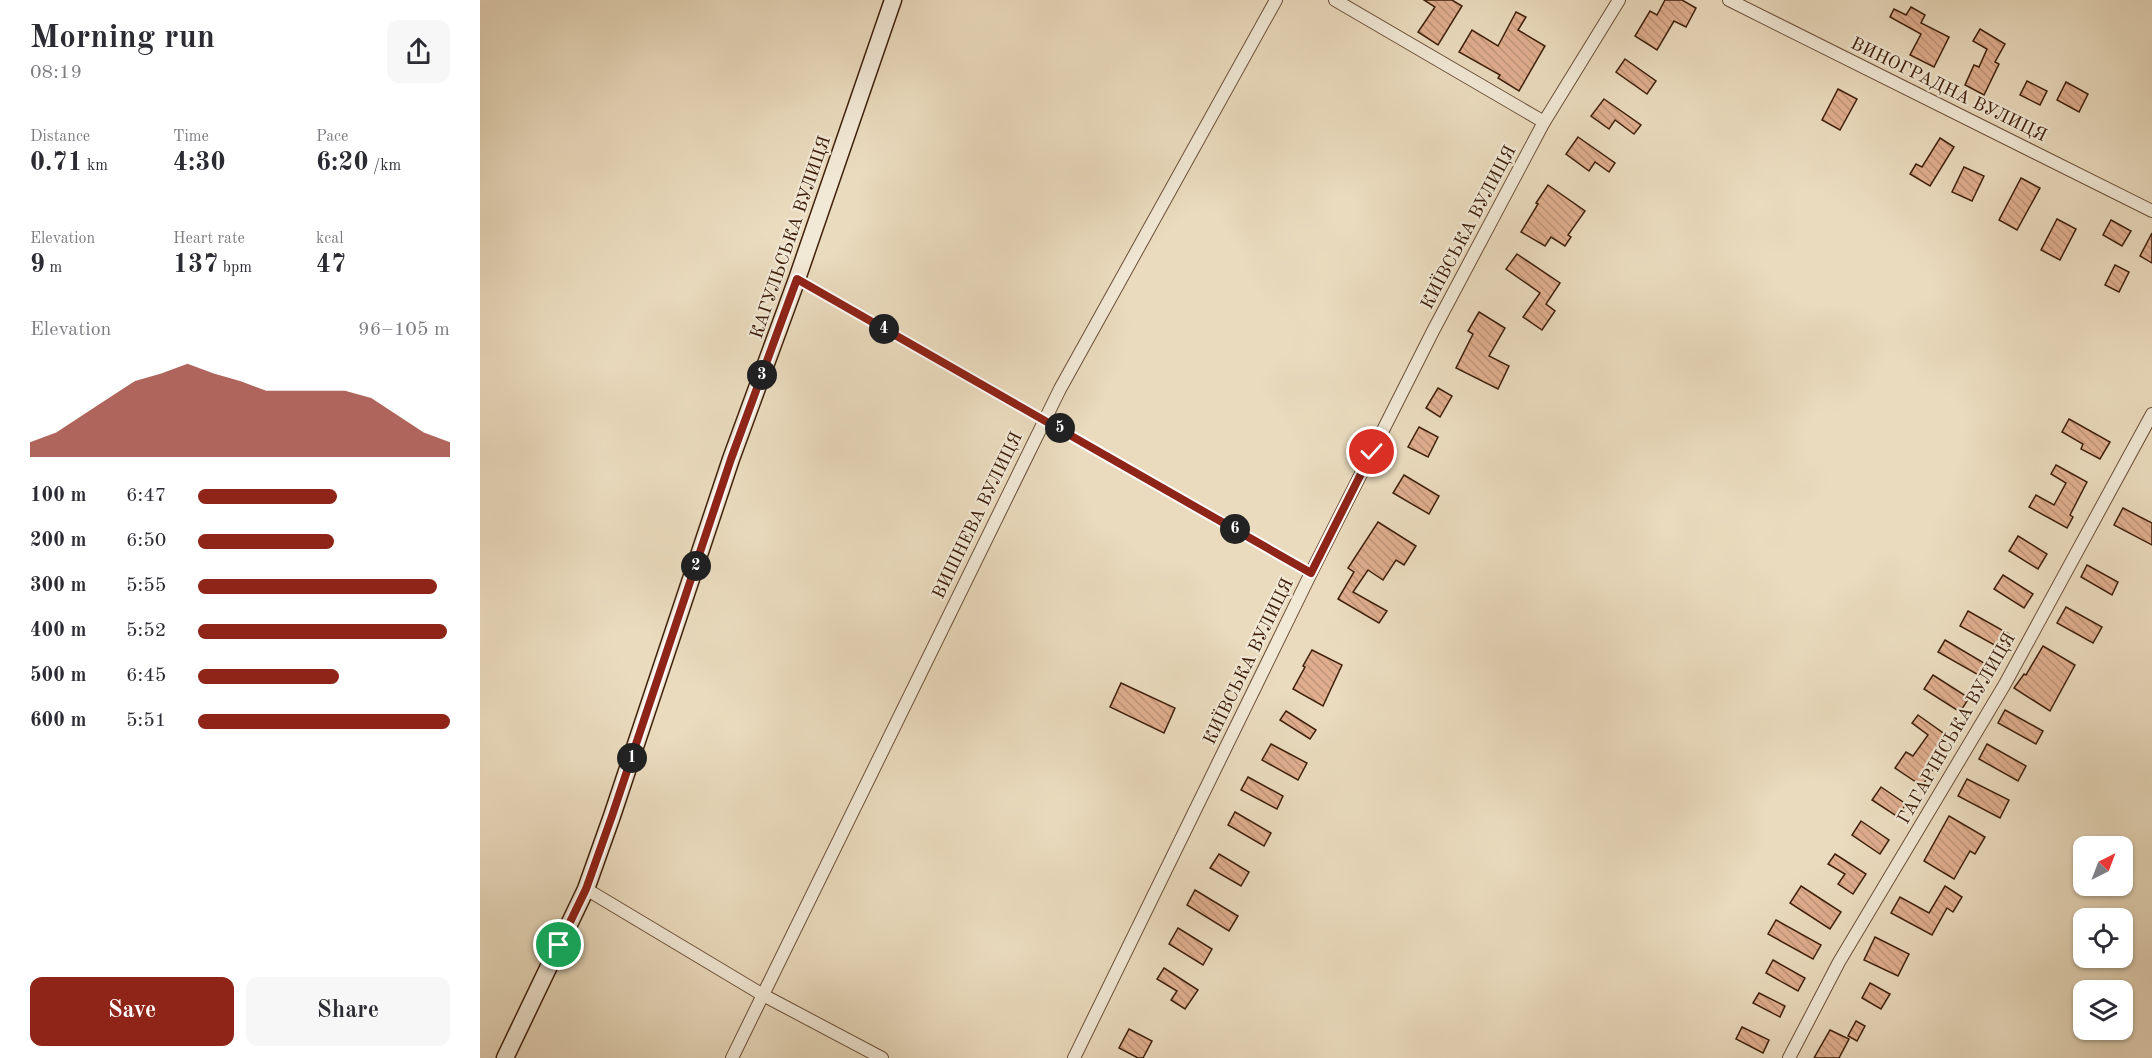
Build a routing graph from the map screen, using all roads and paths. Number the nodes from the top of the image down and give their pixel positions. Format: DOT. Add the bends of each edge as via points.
graph roads {
  1 [pos="893,0"];
  2 [pos="1276,0"];
  3 [pos="1335,0"];
  4 [pos="1619,0"];
  5 [pos="1729,0"];
  6 [pos="1544,122"];
  7 [pos="2152,211"];
  8 [pos="797,279"];
  9 [pos="2152,414"];
  10 [pos="1044,419"];
  11 [pos="1311,573"];
  12 [pos="586,889"];
  13 [pos="763,995"];
  14 [pos="505,1058"];
  15 [pos="732,1058"];
  16 [pos="882,1058"];
  17 [pos="1074,1058"];
  18 [pos="1789,1058"];
  1 -- 8 [label="street, КАГУЛЬСЬКА ВУЛИЦЯ"];
  2 -- 10 [label="street, ВИШНЕВА ВУЛИЦЯ"];
  3 -- 6 [label="street"];
  4 -- 6 [label="street, КИЇВСЬКА ВУЛИЦЯ"];
  5 -- 7 [label="street, ВИНОГРАДНА ВУЛИЦЯ"];
  6 -- 11 [label="street, КИЇВСЬКА ВУЛИЦЯ"];
  8 -- 10 [label="lane"];
  8 -- 12 [label="street, КАГУЛЬСЬКА ВУЛИЦЯ" via="731,459"];
  9 -- 18 [label="street, ГАГАРІНСЬКА ВУЛИЦЯ" via="2005,684 1839,962"];
  10 -- 11 [label="lane"];
  10 -- 13 [label="street, ВИШНЕВА ВУЛИЦЯ"];
  11 -- 17 [label="street, КИЇВСЬКА ВУЛИЦЯ"];
  12 -- 13 [label="street"];
  12 -- 14 [label="street, КАГУЛЬСЬКА ВУЛИЦЯ"];
  13 -- 15 [label="street, ВИШНЕВА ВУЛИЦЯ"];
  13 -- 16 [label="street"];
}
